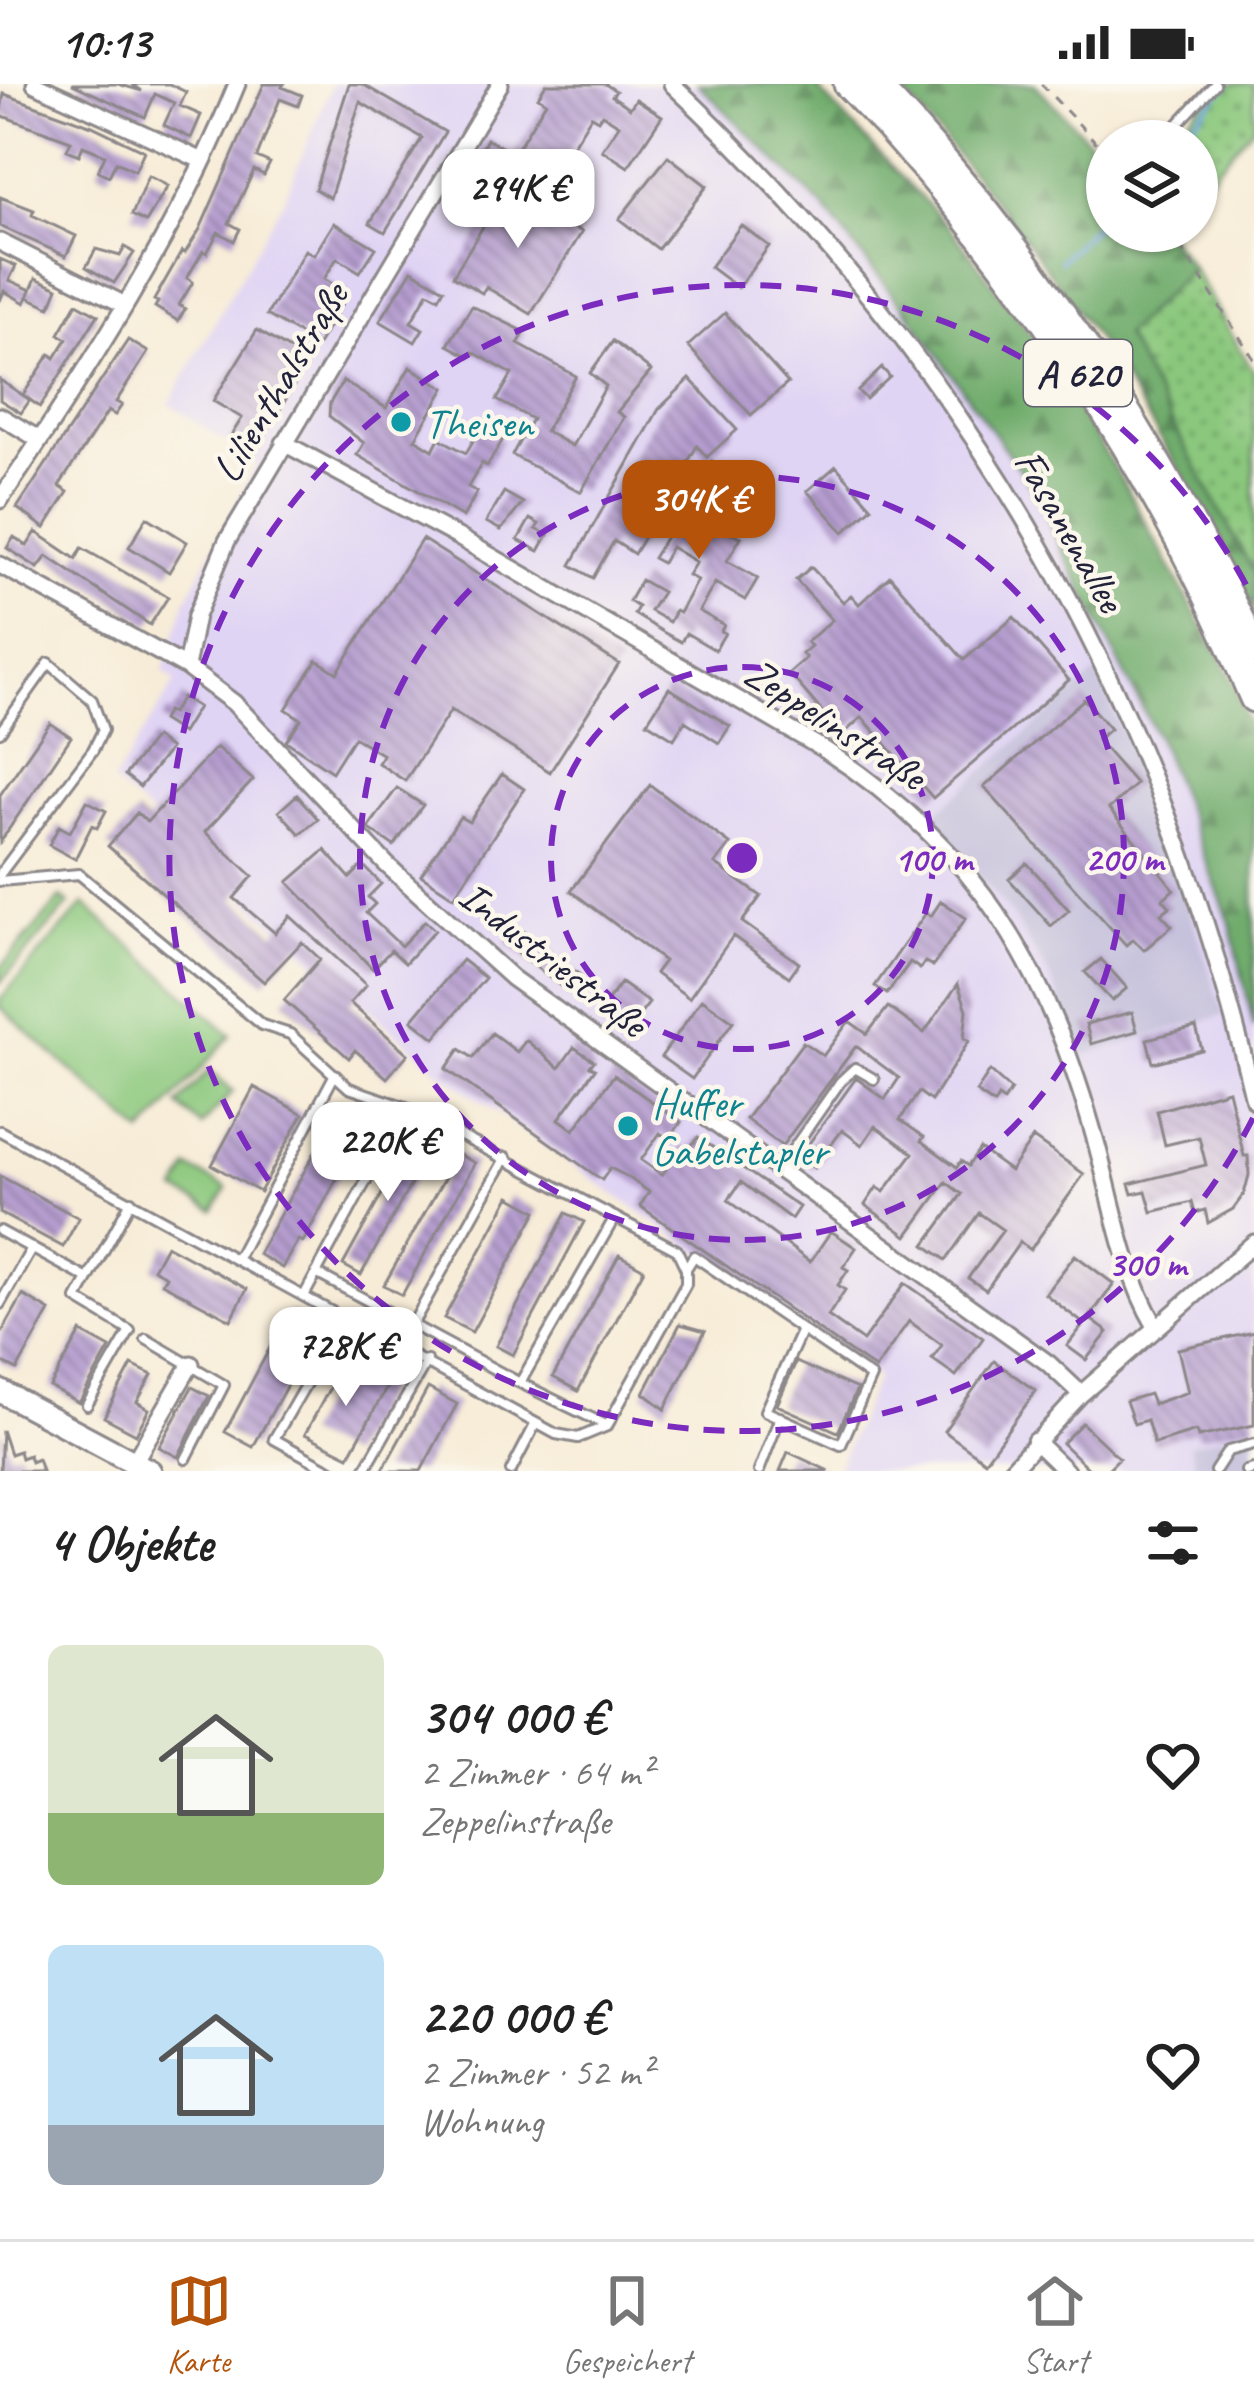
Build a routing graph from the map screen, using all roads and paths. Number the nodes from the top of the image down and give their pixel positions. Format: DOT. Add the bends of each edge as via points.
graph roads {
  1 [pos="35,84"];
  2 [pos="237,84"];
  3 [pos="500,84"];
  4 [pos="672,84"];
  5 [pos="848,84"];
  6 [pos="874,84"];
  7 [pos="1041,84"];
  8 [pos="1215,84"];
  9 [pos="1182,120"];
  10 [pos="1086,132"];
  11 [pos="203,161"];
  12 [pos="0,242"];
  13 [pos="1185,252"];
  14 [pos="125,305"];
  15 [pos="1254,359"];
  16 [pos="0,416"];
  17 [pos="40,440"];
  18 [pos="284,442"];
  19 [pos="0,500"];
  20 [pos="0,565"];
  21 [pos="1254,650"];
  22 [pos="186,668"];
  23 [pos="1254,698"];
  24 [pos="0,732"];
  25 [pos="0,877"];
  26 [pos="335,1074"];
  27 [pos="874,1079"];
  28 [pos="1254,1100"];
  29 [pos="406,1107"];
  30 [pos="0,1131"];
  31 [pos="506,1157"];
  32 [pos="778,1171"];
  33 [pos="131,1201"];
  34 [pos="615,1217"];
  35 [pos="0,1231"];
  36 [pos="1254,1243"];
  37 [pos="32,1248"];
  38 [pos="236,1258"];
  39 [pos="686,1268"];
  40 [pos="316,1274"];
  41 [pos="88,1279"];
  42 [pos="304,1296"];
  43 [pos="0,1304"];
  44 [pos="344,1318"];
  45 [pos="412,1324"];
  46 [pos="1155,1325"];
  47 [pos="801,1332"];
  48 [pos="146,1339"];
  49 [pos="427,1361"];
  50 [pos="191,1364"];
  51 [pos="520,1383"];
  52 [pos="0,1394"];
  53 [pos="1081,1394"];
  54 [pos="87,1405"];
  55 [pos="780,1417"];
  56 [pos="535,1425"];
  57 [pos="607,1426"];
  58 [pos="1035,1441"];
  59 [pos="1254,1444"];
  60 [pos="186,1459"];
  61 [pos="140,1468"];
  62 [pos="514,1470"];
  63 [pos="332,1471"];
  64 [pos="364,1471"];
  65 [pos="759,1471"];
  66 [pos="1010,1471"];
  67 [pos="1066,1471"];
  68 [pos="1215,1471"];
  1 -- 11 [label="street"];
  2 -- 11 [label="street"];
  3 -- 18 [label="street, Lilienthalstraße"];
  4 -- 28 [label="street, Fasanenallee" via="859,281 949,398 1030,524 1160,790 1219,961"];
  5 -- 23 [label="highway, A 620" via="977,233 1081,378 1172,529"];
  6 -- 21 [label="highway, A 620" via="967,189 1096,365 1180,502"];
  7 -- 10 [label="path"];
  8 -- 9 [label="lane"];
  11 -- 14 [label="street"];
  12 -- 14 [label="street"];
  13 -- 15 [label="path"];
  14 -- 17 [label="street"];
  16 -- 17 [label="street"];
  17 -- 19 [label="street"];
  18 -- 22 [label="street, Lilienthalstraße" via="251,480 206,588"];
  18 -- 46 [label="street, Zeppelinstraße" via="825,751 941,841 1008,928 1048,1001 1136,1288"];
  20 -- 22 [label="street, Industriestraße"];
  22 -- 32 [label="street, Industriestraße" via="234,703 472,944"];
  24 -- 25 [label="lane" via="49,663 92,700 103,730"];
  25 -- 26 [label="lane" via="79,874 262,1025 290,1034"];
  26 -- 29 [label="lane" via="349,1088"];
  26 -- 38 [label="lane"];
  27 -- 32 [label="lane" via="855,1068"];
  29 -- 31 [label="lane"];
  29 -- 40 [label="lane"];
  30 -- 33 [label="lane"];
  31 -- 34 [label="lane"];
  31 -- 45 [label="lane"];
  32 -- 53 [label="street, Industriestraße"];
  33 -- 38 [label="lane"];
  33 -- 41 [label="lane"];
  34 -- 39 [label="lane" via="677,1250"];
  34 -- 51 [label="lane"];
  35 -- 37 [label="lane"];
  36 -- 46 [label="street"];
  37 -- 41 [label="lane"];
  37 -- 43 [label="lane"];
  38 -- 42 [label="lane"];
  39 -- 47 [label="lane" via="694,1256"];
  39 -- 57 [label="lane" via="686,1284"];
  40 -- 42 [label="lane"];
  40 -- 45 [label="lane"];
  41 -- 54 [label="lane" via="77,1299 130,1331"];
  42 -- 44 [label="lane"];
  44 -- 49 [label="lane"];
  44 -- 63 [label="lane" via="274,1438"];
  45 -- 51 [label="lane"];
  46 -- 53 [label="street"];
  47 -- 55 [label="lane" via="765,1411"];
  47 -- 55 [label="lane" via="871,1378 841,1445"];
  48 -- 50 [label="lane"];
  49 -- 56 [label="lane"];
  49 -- 64 [label="lane"];
  50 -- 60 [label="lane" via="224,1385"];
  50 -- 61 [label="street"];
  51 -- 57 [label="lane"];
  52 -- 61 [label="main road"];
  53 -- 58 [label="street"];
  55 -- 65 [label="lane"];
  56 -- 57 [label="lane" via="578,1438"];
  56 -- 62 [label="lane"];
  58 -- 66 [label="street"];
  58 -- 67 [label="street"];
  59 -- 68 [label="lane" via="1228,1451"];
}
